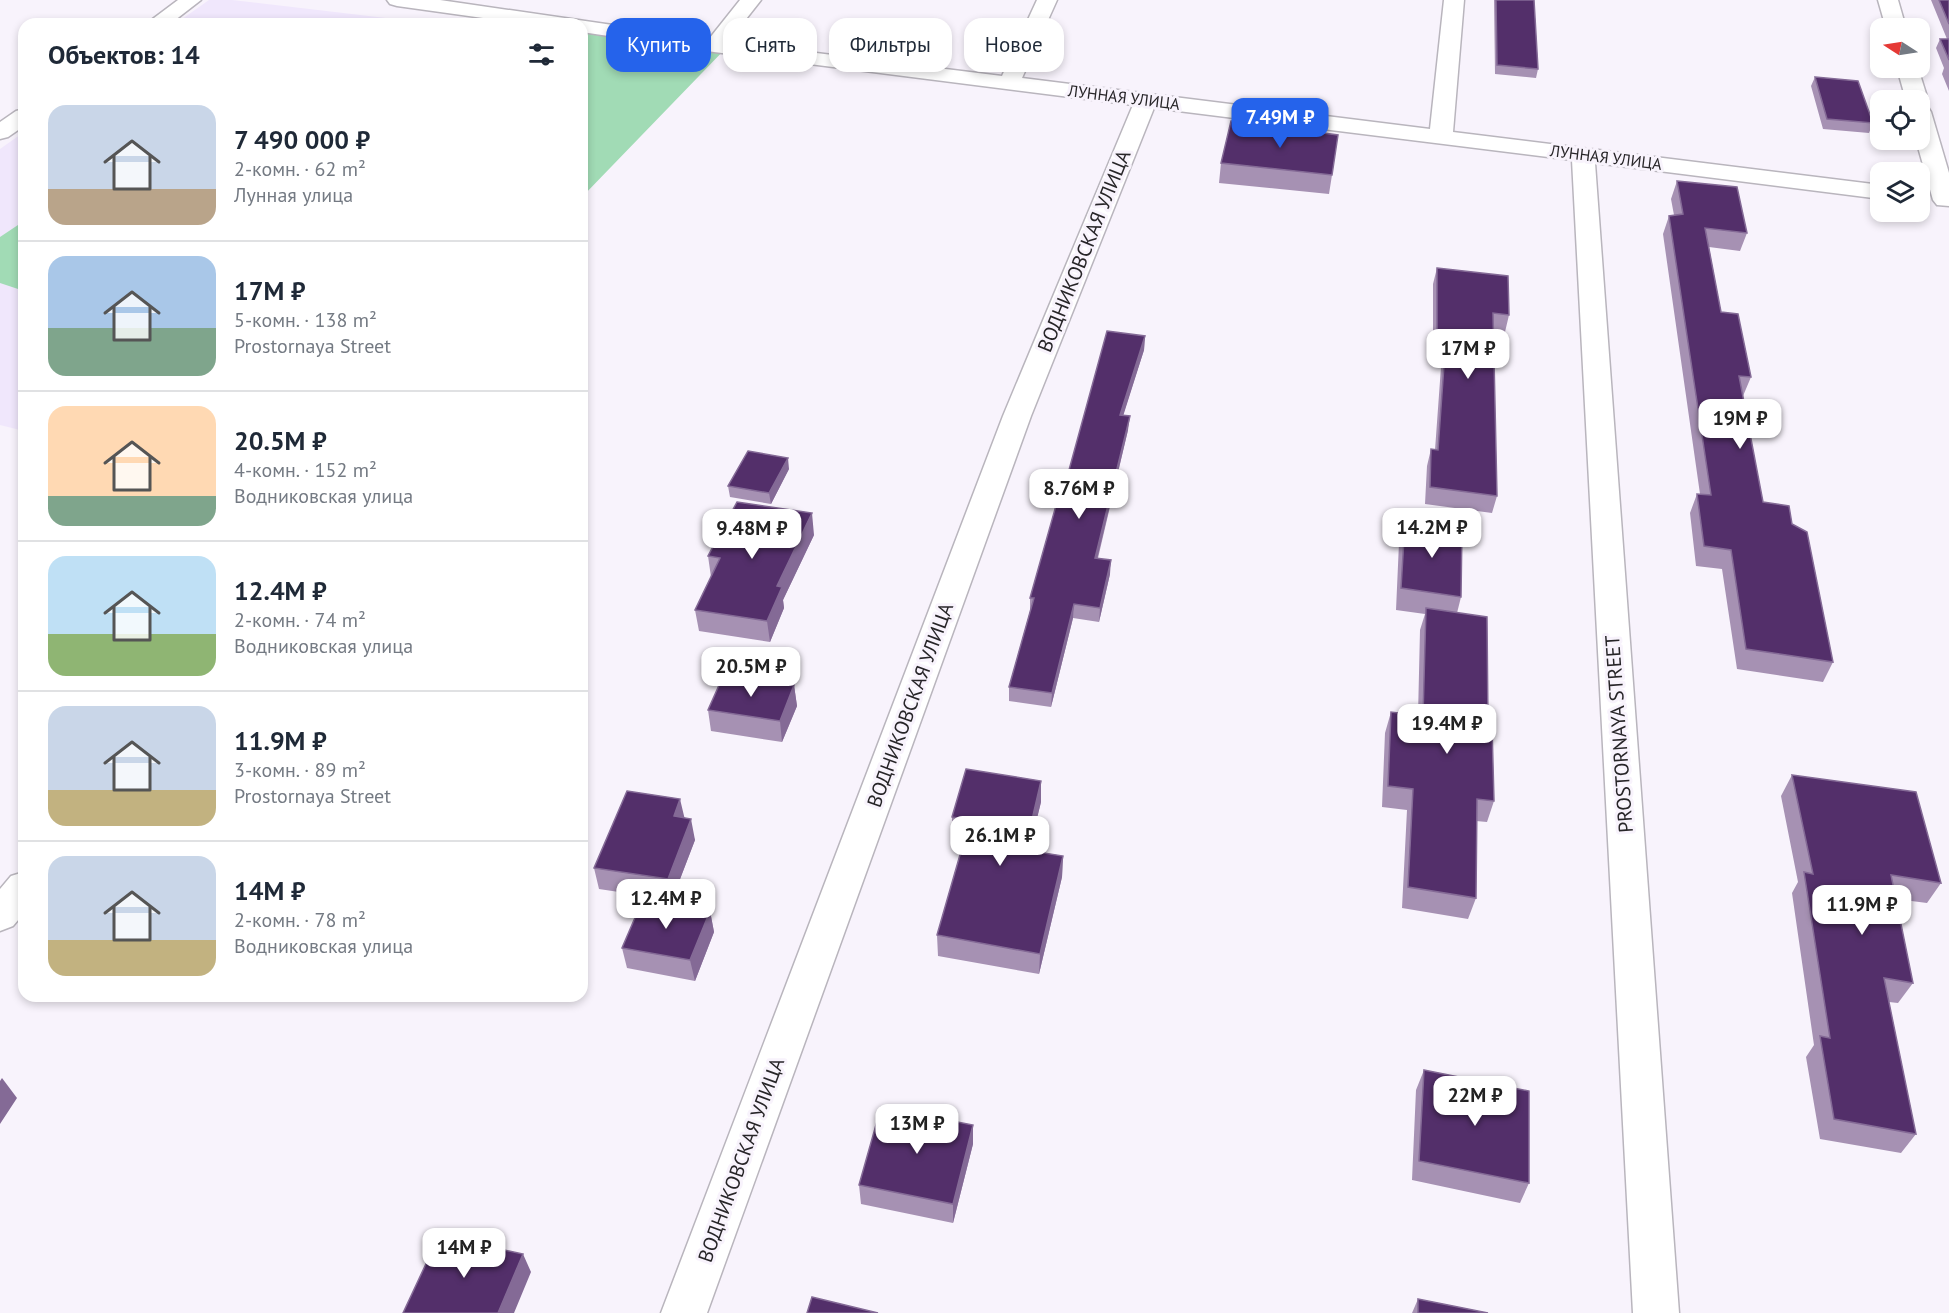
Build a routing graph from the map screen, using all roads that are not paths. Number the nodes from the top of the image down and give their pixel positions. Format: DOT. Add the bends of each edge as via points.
graph roads {
  1 [pos="191,0"];
  2 [pos="397,0"];
  3 [pos="751,0"];
  4 [pos="1047,0"];
  5 [pos="1454,0"];
  6 [pos="1888,0"];
  7 [pos="495,6"];
  8 [pos="165,18"];
  9 [pos="545,18"];
  10 [pos="1893,18"];
  11 [pos="588,27"];
  12 [pos="714,46"];
  13 [pos="1009,84"];
  14 [pos="1146,100"];
  15 [pos="18,120"];
  16 [pos="0,132"];
  17 [pos="1441,135"];
  18 [pos="1930,145"];
  19 [pos="1582,154"];
  20 [pos="1870,191"];
  21 [pos="1930,198"];
  22 [pos="1947,201"];
  23 [pos="18,894"];
  24 [pos="0,915"];
  25 [pos="684,1313"];
  26 [pos="1656,1313"];
  1 -- 8 [label="street"];
  2 -- 7 [label="street"];
  3 -- 12 [label="street"];
  4 -- 13 [label="street"];
  5 -- 17 [label="street"];
  6 -- 10 [label="street"];
  7 -- 9 [label="street"];
  11 -- 12 [label="street, ЛУННАЯ УЛИЦА"];
  12 -- 13 [label="street, ЛУННАЯ УЛИЦА"];
  13 -- 14 [label="street, ЛУННАЯ УЛИЦА"];
  14 -- 17 [label="street, ЛУННАЯ УЛИЦА"];
  14 -- 25 [label="street, ВОДНИКОВСКАЯ УЛИЦА" via="1017,416"];
  15 -- 16 [label="street"];
  17 -- 19 [label="street, ЛУННАЯ УЛИЦА"];
  18 -- 22 [label="street"];
  19 -- 20 [label="street, ЛУННАЯ УЛИЦА"];
  19 -- 26 [label="street, PROSTORNAYA STREET"];
  21 -- 22 [label="street"];
  23 -- 24 [label="street"];
}
